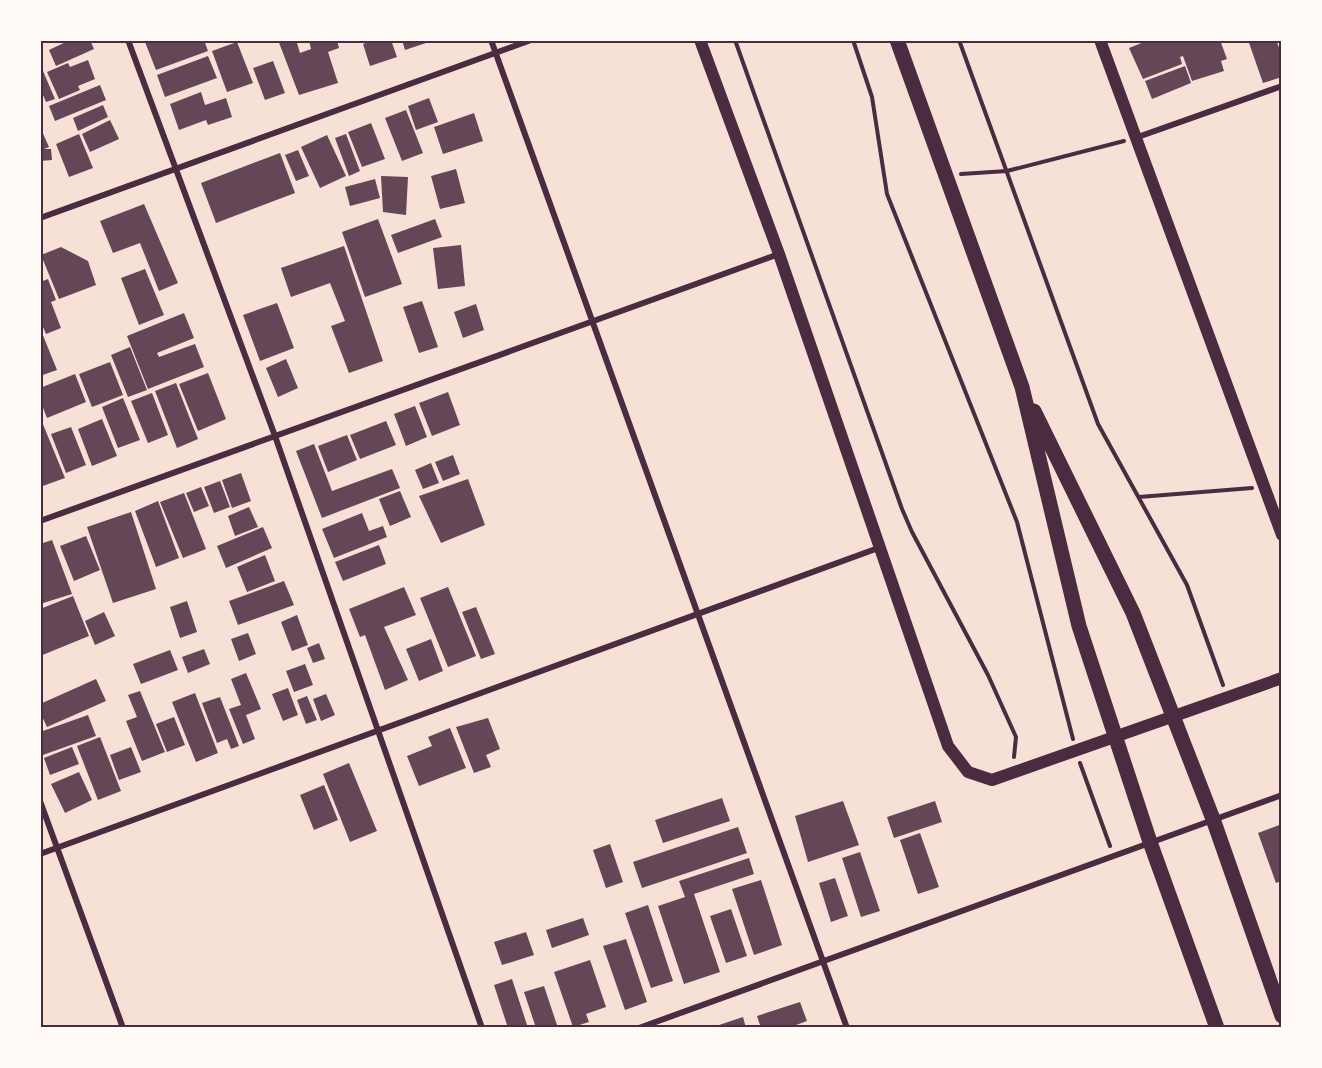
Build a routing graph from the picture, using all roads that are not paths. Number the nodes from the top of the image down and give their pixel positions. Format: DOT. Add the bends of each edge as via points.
graph roads {
  1 [pos="128,40"];
  2 [pos="491,40"];
  3 [pos="531,40"];
  4 [pos="700,40"];
  5 [pos="897,40"];
  6 [pos="1100,40"];
  7 [pos="496,53"];
  8 [pos="1281,86"];
  9 [pos="1134,138"];
  10 [pos="176,169"];
  11 [pos="40,218"];
  12 [pos="779,254"];
  13 [pos="593,321"];
  14 [pos="1022,387"];
  15 [pos="275,436"];
  16 [pos="40,521"];
  17 [pos="1281,535"];
  18 [pos="881,547"];
  19 [pos="698,614"];
  20 [pos="1281,678"];
  21 [pos="1172,717"];
  22 [pos="379,730"];
  23 [pos="1114,738"];
  24 [pos="1281,795"];
  25 [pos="40,801"];
  26 [pos="1213,819"];
  27 [pos="1150,842"];
  28 [pos="57,848"];
  29 [pos="40,854"];
  30 [pos="823,961"];
  31 [pos="1281,1016"];
  32 [pos="123,1028"];
  33 [pos="482,1028"];
  34 [pos="639,1028"];
  35 [pos="847,1028"];
  36 [pos="1217,1028"];
  1 -- 10 [label="street"];
  2 -- 7 [label="street"];
  3 -- 7 [label="street"];
  4 -- 12 [label="main road"];
  5 -- 14 [label="main road"];
  6 -- 9 [label="main road"];
  7 -- 10 [label="street"];
  7 -- 13 [label="street"];
  8 -- 9 [label="street"];
  9 -- 17 [label="main road"];
  10 -- 11 [label="street"];
  10 -- 15 [label="street"];
  12 -- 13 [label="street"];
  12 -- 18 [label="main road"];
  13 -- 15 [label="street"];
  13 -- 19 [label="street"];
  14 -- 21 [label="main road" via="1133,613"];
  14 -- 23 [label="main road" via="1079,626"];
  15 -- 16 [label="street"];
  15 -- 22 [label="street"];
  18 -- 19 [label="street"];
  18 -- 23 [label="main road" via="948,746 968,772 992,780"];
  19 -- 22 [label="street"];
  19 -- 30 [label="street"];
  20 -- 21 [label="main road"];
  21 -- 23 [label="main road"];
  21 -- 26 [label="main road"];
  22 -- 28 [label="street"];
  22 -- 33 [label="street"];
  23 -- 27 [label="main road"];
  24 -- 26 [label="street"];
  25 -- 28 [label="street"];
  26 -- 27 [label="street"];
  26 -- 31 [label="main road"];
  27 -- 30 [label="street"];
  27 -- 36 [label="main road"];
  28 -- 29 [label="street"];
  28 -- 32 [label="street"];
  30 -- 34 [label="street"];
  30 -- 35 [label="street"];
}
